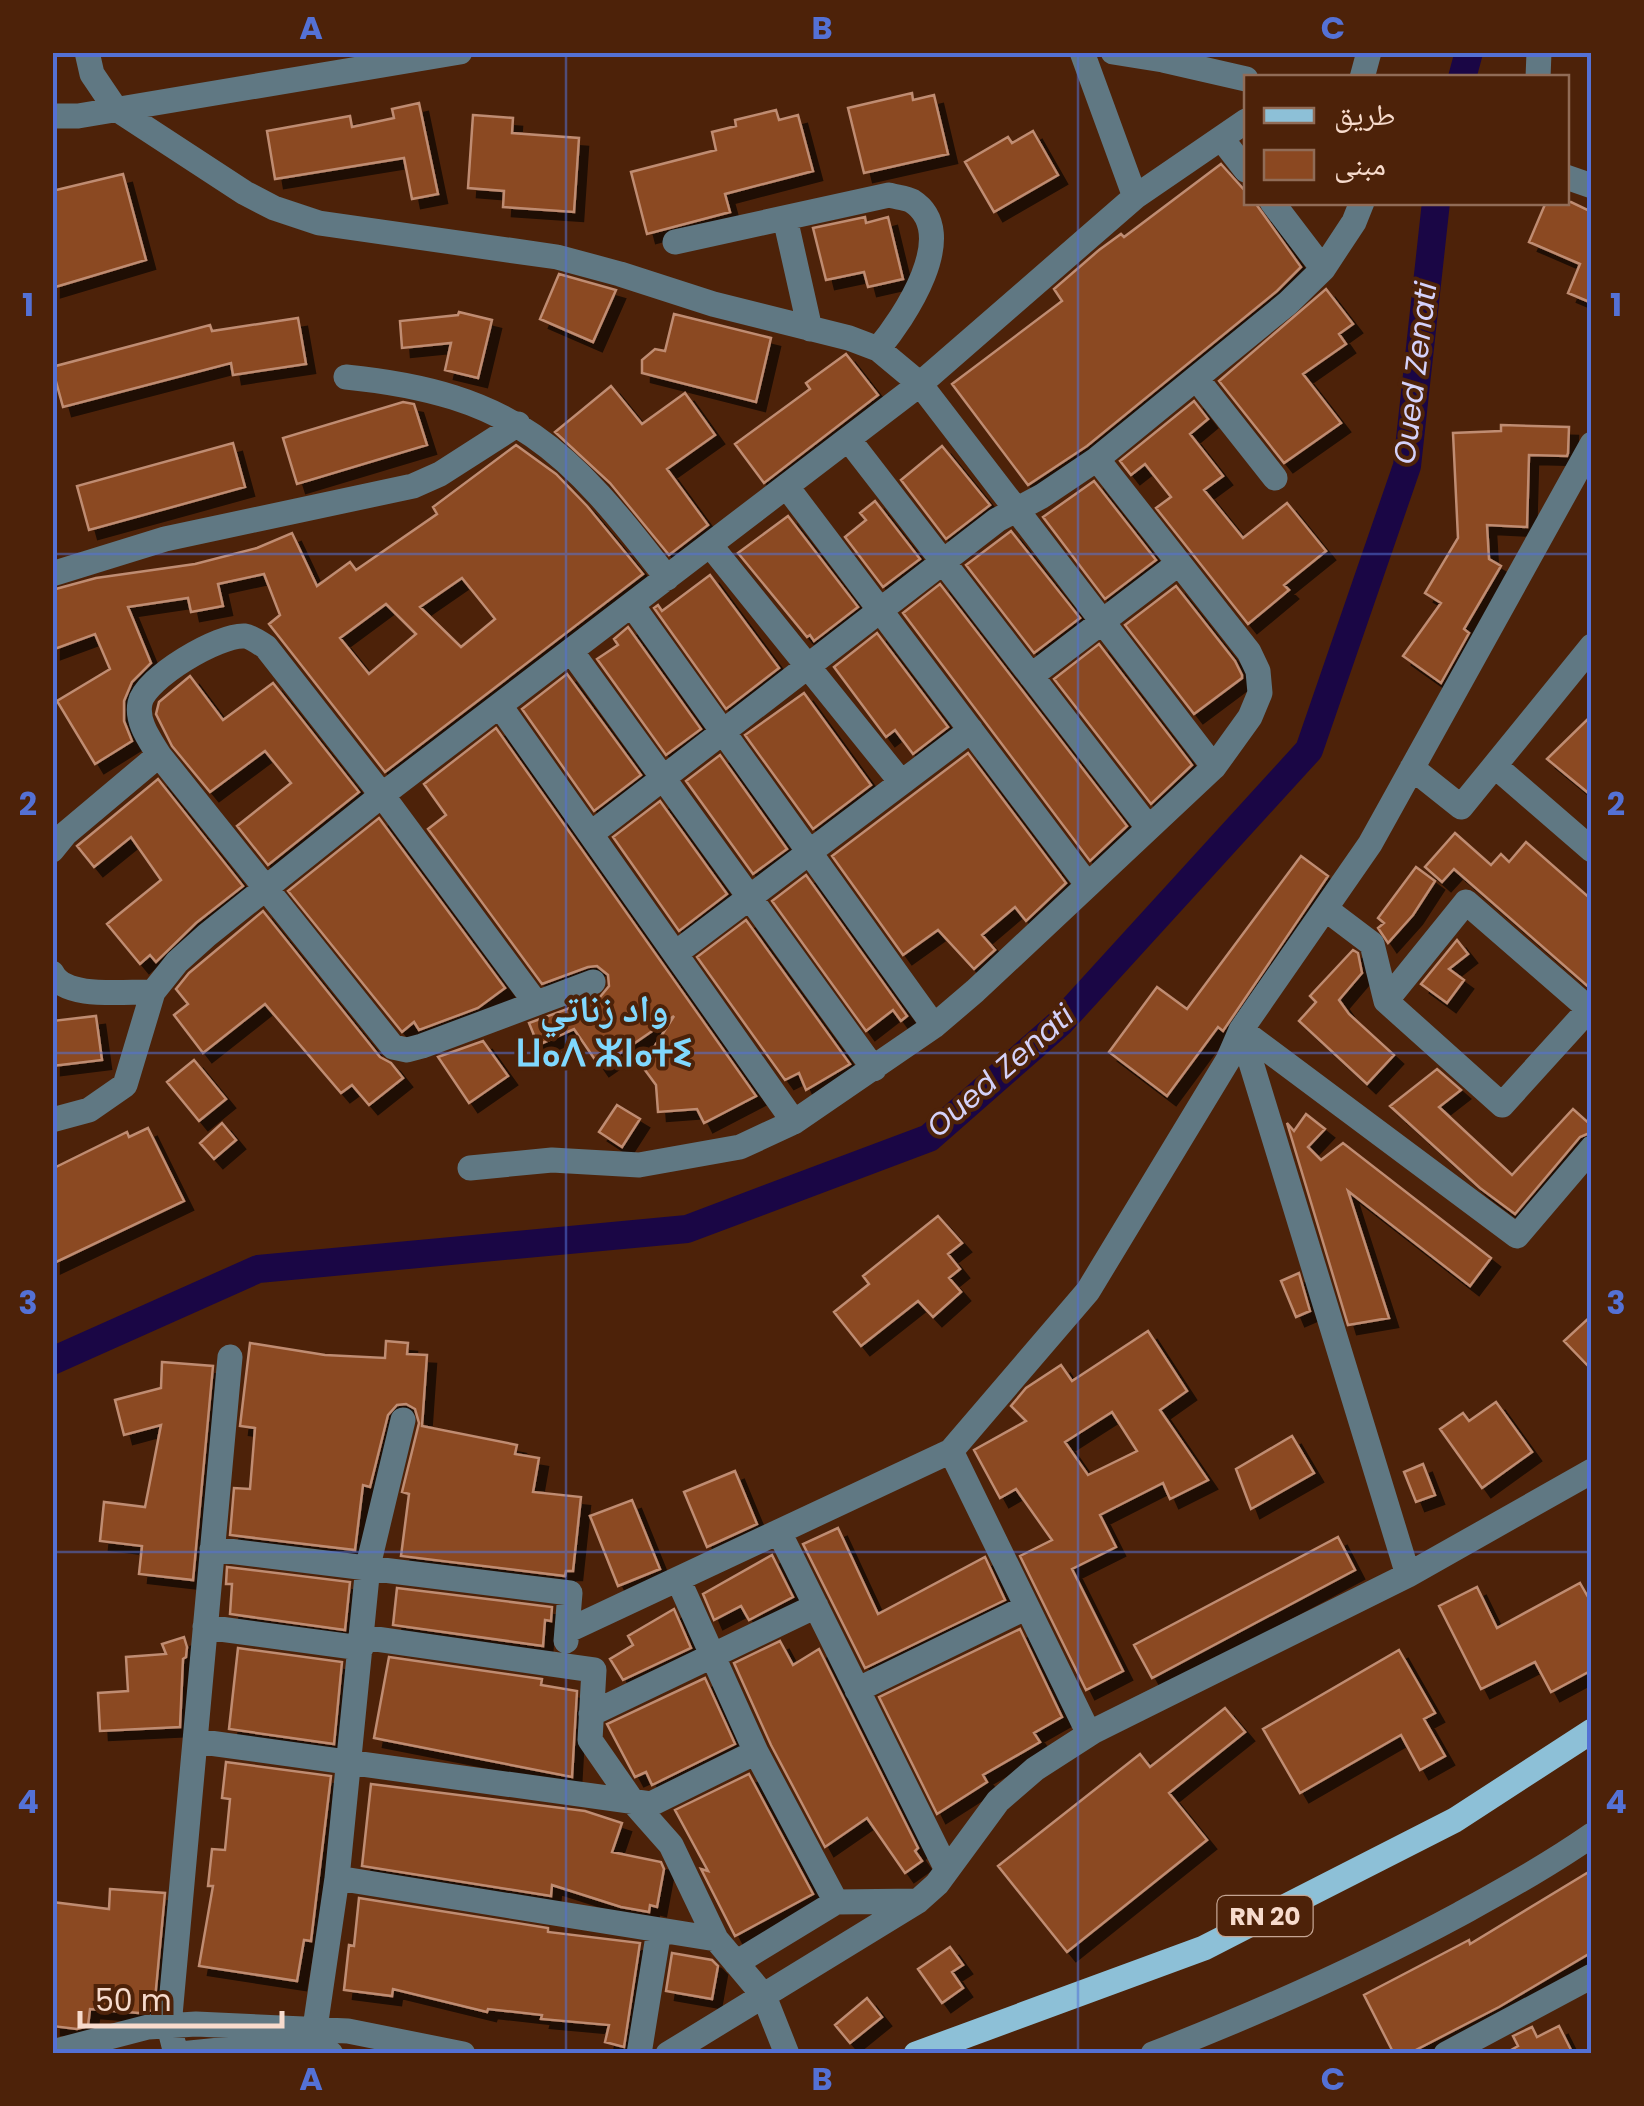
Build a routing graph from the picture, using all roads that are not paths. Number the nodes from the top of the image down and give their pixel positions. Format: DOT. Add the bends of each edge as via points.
graph roads {
  1 [pos="87,52"];
  2 [pos="460,52"];
  3 [pos="1082,52"];
  4 [pos="1113,52"];
  5 [pos="1244,79"];
  6 [pos="114,108"];
  7 [pos="66,116"];
  8 [pos="1244,122"];
  9 [pos="52,134"];
  10 [pos="1221,138"];
  11 [pos="1244,167"];
  12 [pos="1136,197"];
  13 [pos="1274,205"];
  14 [pos="1361,205"];
  15 [pos="785,218"];
  16 [pos="675,242"];
  17 [pos="1324,269"];
  18 [pos="810,328"];
  19 [pos="878,349"];
  20 [pos="346,377"];
  21 [pos="1196,378"];
  22 [pos="920,384"];
  23 [pos="518,424"];
  24 [pos="849,440"];
  25 [pos="1592,444"];
  26 [pos="1097,458"];
  27 [pos="1275,478"];
  28 [pos="788,487"];
  29 [pos="1581,492"];
  30 [pos="1016,508"];
  31 [pos="710,546"];
  32 [pos="943,562"];
  33 [pos="1179,562"];
  34 [pos="52,574"];
  35 [pos="667,578"];
  36 [pos="632,604"];
  37 [pos="881,610"];
  38 [pos="1102,622"];
  39 [pos="1592,646"];
  40 [pos="571,651"];
  41 [pos="808,667"];
  42 [pos="1031,676"];
  43 [pos="500,706"];
  44 [pos="971,730"];
  45 [pos="723,732"];
  46 [pos="159,755"];
  47 [pos="1495,766"];
  48 [pos="1214,767"];
  49 [pos="1412,768"];
  50 [pos="663,778"];
  51 [pos="901,782"];
  52 [pos="382,795"];
  53 [pos="1148,827"];
  54 [pos="592,833"];
  55 [pos="52,850"];
  56 [pos="1592,850"];
  57 [pos="809,852"];
  58 [pos="1088,884"];
  59 [pos="263,888"];
  60 [pos="750,897"];
  61 [pos="1327,910"];
  62 [pos="676,953"];
  63 [pos="52,973"];
  64 [pos="593,982"];
  65 [pos="153,992"];
  66 [pos="1386,1001"];
  67 [pos="536,1003"];
  68 [pos="934,1026"];
  69 [pos="1241,1030"];
  70 [pos="874,1069"];
  71 [pos="52,1120"];
  72 [pos="794,1122"];
  73 [pos="1592,1148"];
  74 [pos="470,1168"];
  75 [pos="230,1357"];
  76 [pos="403,1420"];
  77 [pos="950,1451"];
  78 [pos="1592,1471"];
  79 [pos="779,1532"];
  80 [pos="212,1549"];
  81 [pos="368,1566"];
  82 [pos="1408,1574"];
  83 [pos="678,1579"];
  84 [pos="816,1606"];
  85 [pos="1027,1607"];
  86 [pos="205,1627"];
  87 [pos="567,1632"];
  88 [pos="362,1643"];
  89 [pos="713,1657"];
  90 [pos="564,1666"];
  91 [pos="857,1690"];
  92 [pos="591,1714"];
  93 [pos="1592,1731"];
  94 [pos="1089,1734"];
  95 [pos="194,1741"];
  96 [pos="756,1752"];
  97 [pos="348,1760"];
  98 [pos="633,1802"];
  99 [pos="1592,1835"];
  100 [pos="947,1870"];
  101 [pos="337,1878"];
  102 [pos="918,1901"];
  103 [pos="836,1902"];
  104 [pos="659,1930"];
  105 [pos="716,1939"];
  106 [pos="736,1963"];
  107 [pos="1592,1976"];
  108 [pos="764,1996"];
  109 [pos="169,2026"];
  110 [pos="316,2028"];
  111 [pos="52,2052"];
  112 [pos="178,2054"];
  113 [pos="331,2054"];
  114 [pos="464,2054"];
  115 [pos="640,2054"];
  116 [pos="668,2054"];
  117 [pos="787,2054"];
  118 [pos="916,2054"];
  119 [pos="1152,2054"];
  120 [pos="1446,2054"];
  1 -- 6 [label="street" via="92,74"];
  2 -- 6 [label="street"];
  3 -- 12 [label="street"];
  4 -- 5 [label="street"];
  6 -- 7 [label="street"];
  6 -- 18 [label="street" via="245,194 319,223 557,257"];
  7 -- 9 [label="street"];
  8 -- 10 [label="street"];
  10 -- 11 [label="street"];
  10 -- 12 [label="street"];
  12 -- 22 [label="street"];
  13 -- 17 [label="street"];
  14 -- 17 [label="street"];
  15 -- 16 [label="street"];
  15 -- 18 [label="street"];
  15 -- 19 [label="street" via="889,195 912,202 928,220 927,267"];
  17 -- 21 [label="street"];
  18 -- 19 [label="street"];
  19 -- 22 [label="street"];
  20 -- 23 [label="street" via="406,383"];
  21 -- 26 [label="street"];
  21 -- 27 [label="street"];
  22 -- 24 [label="street"];
  22 -- 30 [label="street"];
  23 -- 34 [label="street" via="413,486 165,539"];
  23 -- 35 [label="street" via="565,458 611,505"];
  24 -- 28 [label="street"];
  24 -- 32 [label="street"];
  25 -- 29 [label="street"];
  26 -- 30 [label="street"];
  26 -- 33 [label="street"];
  28 -- 31 [label="street"];
  28 -- 37 [label="street"];
  29 -- 49 [label="street"];
  30 -- 32 [label="street"];
  30 -- 38 [label="street"];
  31 -- 35 [label="street"];
  31 -- 41 [label="street"];
  32 -- 37 [label="street"];
  32 -- 42 [label="street"];
  33 -- 38 [label="street"];
  33 -- 48 [label="street" via="1258,671 1260,694 1250,716"];
  35 -- 36 [label="street"];
  36 -- 40 [label="street"];
  36 -- 45 [label="street"];
  37 -- 41 [label="street"];
  37 -- 44 [label="street"];
  38 -- 42 [label="street"];
  38 -- 48 [label="street"];
  39 -- 47 [label="street"];
  40 -- 43 [label="street"];
  40 -- 50 [label="street"];
  41 -- 45 [label="street"];
  41 -- 51 [label="street"];
  42 -- 53 [label="street"];
  43 -- 52 [label="street"];
  43 -- 54 [label="street"];
  44 -- 51 [label="street"];
  44 -- 58 [label="street"];
  45 -- 50 [label="street"];
  45 -- 57 [label="street"];
  46 -- 52 [label="street" via="144,730 140,704 148,686 221,640 246,636 266,647"];
  46 -- 55 [label="street"];
  46 -- 59 [label="street"];
  47 -- 49 [label="street" via="1461,807"];
  47 -- 56 [label="street"];
  48 -- 53 [label="street"];
  49 -- 61 [label="street"];
  50 -- 54 [label="street"];
  50 -- 60 [label="street"];
  51 -- 57 [label="street"];
  52 -- 59 [label="street"];
  52 -- 67 [label="street"];
  53 -- 58 [label="street"];
  54 -- 62 [label="street"];
  57 -- 60 [label="street"];
  57 -- 68 [label="street"];
  58 -- 68 [label="street"];
  59 -- 65 [label="street" via="177,962"];
  59 -- 67 [label="street" via="393,1047 422,1046"];
  60 -- 62 [label="street"];
  60 -- 70 [label="street"];
  61 -- 66 [label="street" via="1372,944"];
  61 -- 69 [label="street"];
  62 -- 72 [label="street"];
  63 -- 65 [label="street" via="71,991"];
  64 -- 67 [label="street"];
  65 -- 71 [label="street" via="125,1085 88,1110"];
  66 -- 66 [label="street" via="1502,1105 1589,1009 1466,902"];
  68 -- 70 [label="street"];
  69 -- 73 [label="street" via="1516,1236"];
  69 -- 77 [label="street" via="1088,1291"];
  69 -- 82 [label="street"];
  70 -- 72 [label="street"];
  72 -- 74 [label="street" via="740,1147 640,1166 552,1160"];
  75 -- 80 [label="street"];
  76 -- 81 [label="street"];
  77 -- 79 [label="street"];
  77 -- 85 [label="street"];
  78 -- 82 [label="street"];
  79 -- 83 [label="street"];
  79 -- 84 [label="street"];
  80 -- 81 [label="street"];
  80 -- 86 [label="street"];
  81 -- 87 [label="street" via="570,1593"];
  81 -- 88 [label="street"];
  82 -- 94 [label="street"];
  83 -- 87 [label="street"];
  83 -- 89 [label="street"];
  84 -- 89 [label="street"];
  84 -- 91 [label="street"];
  85 -- 91 [label="street"];
  85 -- 94 [label="street"];
  86 -- 88 [label="street"];
  86 -- 95 [label="street"];
  87 -- 90 [label="street"];
  88 -- 90 [label="street"];
  88 -- 97 [label="street"];
  89 -- 92 [label="street"];
  89 -- 96 [label="street"];
  90 -- 92 [label="street" via="594,1670"];
  91 -- 100 [label="street"];
  92 -- 98 [label="street" via="590,1740"];
  93 -- 118 [label="main road, RN 20" via="1455,1820 1204,1948"];
  94 -- 100 [label="street" via="998,1802"];
  95 -- 97 [label="street"];
  95 -- 109 [label="street"];
  96 -- 98 [label="street" via="651,1804"];
  96 -- 103 [label="street"];
  97 -- 98 [label="street"];
  97 -- 101 [label="street"];
  98 -- 105 [label="street" via="671,1846"];
  99 -- 119 [label="street" via="1550,1865 1354,1970"];
  100 -- 102 [label="street"];
  101 -- 104 [label="street"];
  101 -- 110 [label="street"];
  102 -- 103 [label="street"];
  102 -- 108 [label="street"];
  103 -- 106 [label="street"];
  104 -- 105 [label="street"];
  104 -- 115 [label="street"];
  105 -- 106 [label="street"];
  106 -- 108 [label="street"];
  107 -- 120 [label="street"];
  108 -- 116 [label="street"];
  108 -- 117 [label="street"];
  109 -- 110 [label="street"];
  109 -- 111 [label="street"];
  109 -- 112 [label="street"];
  110 -- 114 [label="street"];
  112 -- 113 [label="street" via="240,2048"];
}
